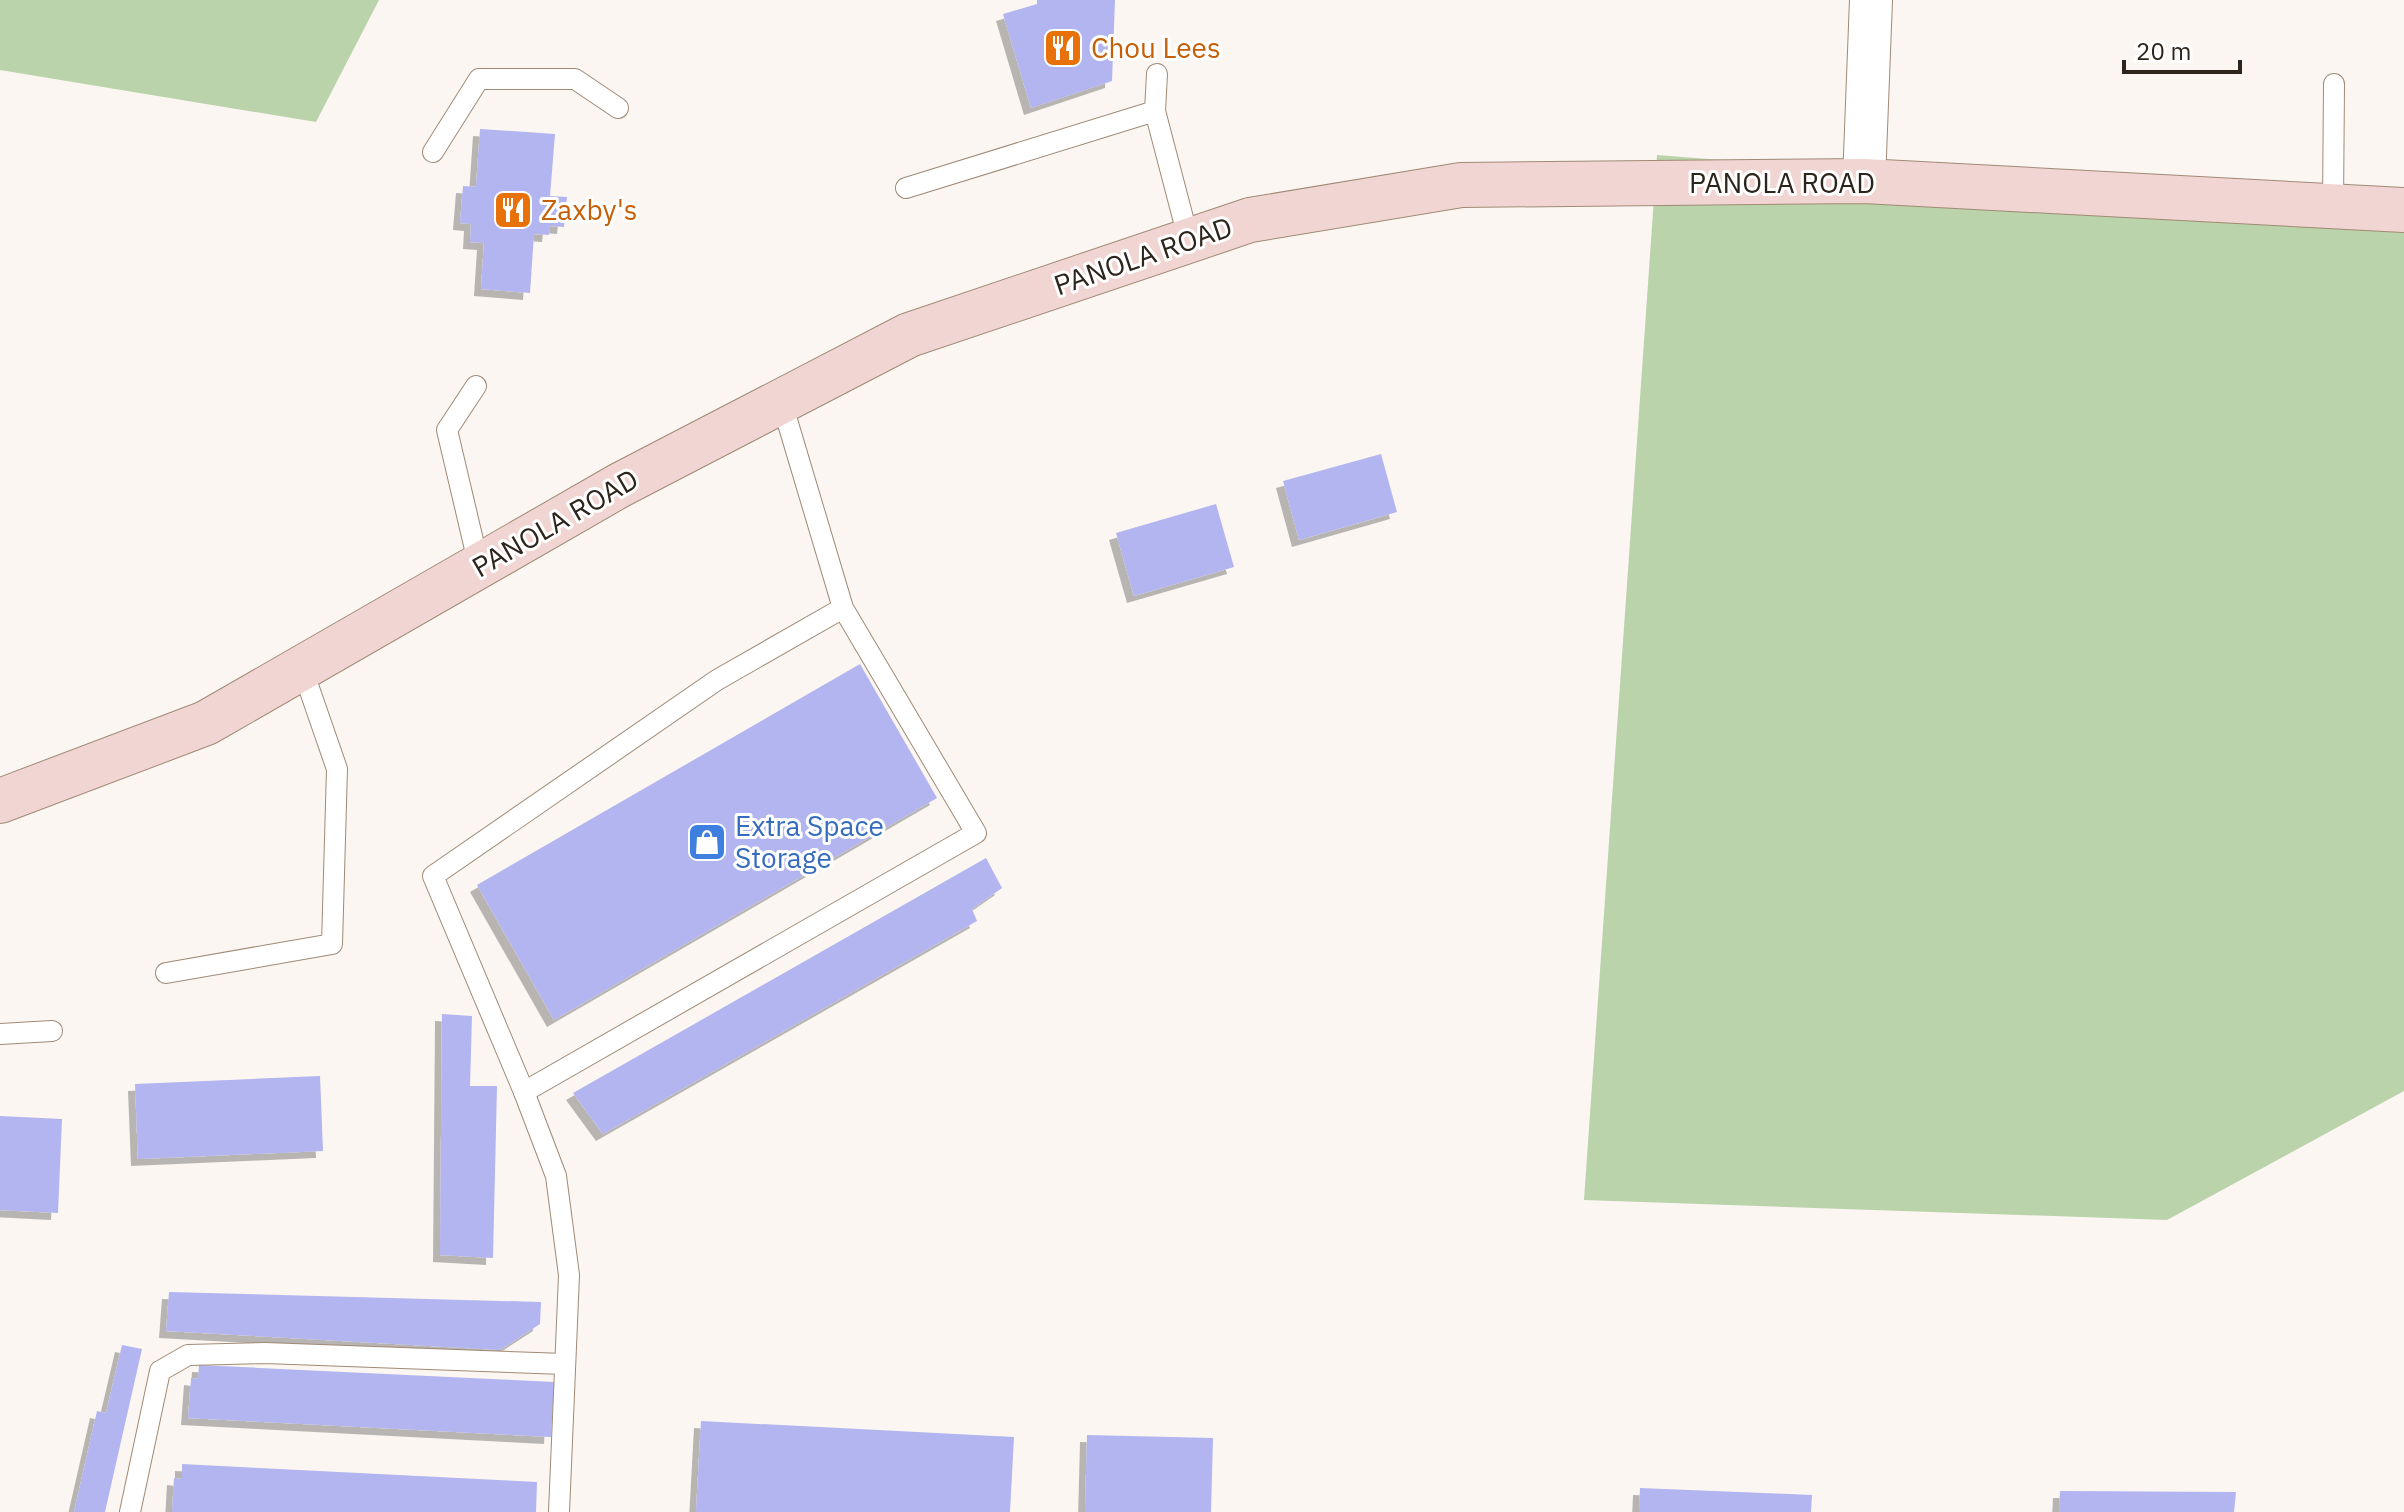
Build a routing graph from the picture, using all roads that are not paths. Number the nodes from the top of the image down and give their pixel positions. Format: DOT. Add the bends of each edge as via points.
graph roads {
  1 [pos="1871,0"];
  2 [pos="1157,74"];
  3 [pos="2334,84"];
  4 [pos="618,108"];
  5 [pos="1155,111"];
  6 [pos="433,152"];
  7 [pos="1864,181"];
  8 [pos="906,188"];
  9 [pos="2333,206"];
  10 [pos="2404,210"];
  11 [pos="1189,241"];
  12 [pos="476,386"];
  13 [pos="781,400"];
  14 [pos="479,566"];
  15 [pos="843,608"];
  16 [pos="302,668"];
  17 [pos="0,801"];
  18 [pos="166,973"];
  19 [pos="52,1031"];
  20 [pos="0,1034"];
  21 [pos="524,1092"];
  22 [pos="565,1364"];
  23 [pos="130,1512"];
  24 [pos="559,1512"];
  1 -- 7 [label="street"];
  2 -- 5 [label="lane"];
  3 -- 9 [label="lane"];
  4 -- 6 [label="lane" via="575,79 479,79"];
  5 -- 8 [label="lane"];
  5 -- 11 [label="lane"];
  7 -- 9 [label="main road, PANOLA ROAD"];
  7 -- 11 [label="main road, PANOLA ROAD" via="1461,185 1250,220"];
  9 -- 10 [label="main road, PANOLA ROAD"];
  11 -- 13 [label="main road, PANOLA ROAD" via="909,335"];
  12 -- 14 [label="lane" via="447,430"];
  13 -- 14 [label="main road, PANOLA ROAD"];
  13 -- 15 [label="lane"];
  14 -- 16 [label="main road, PANOLA ROAD"];
  15 -- 21 [label="lane" via="717,680 433,876"];
  15 -- 21 [label="lane" via="976,833"];
  16 -- 17 [label="main road, PANOLA ROAD" via="206,723"];
  16 -- 18 [label="lane" via="337,769 332,944"];
  19 -- 20 [label="lane"];
  21 -- 22 [label="lane" via="556,1176 569,1275"];
  22 -- 23 [label="lane" via="188,1355 160,1371"];
  22 -- 24 [label="lane"];
}
